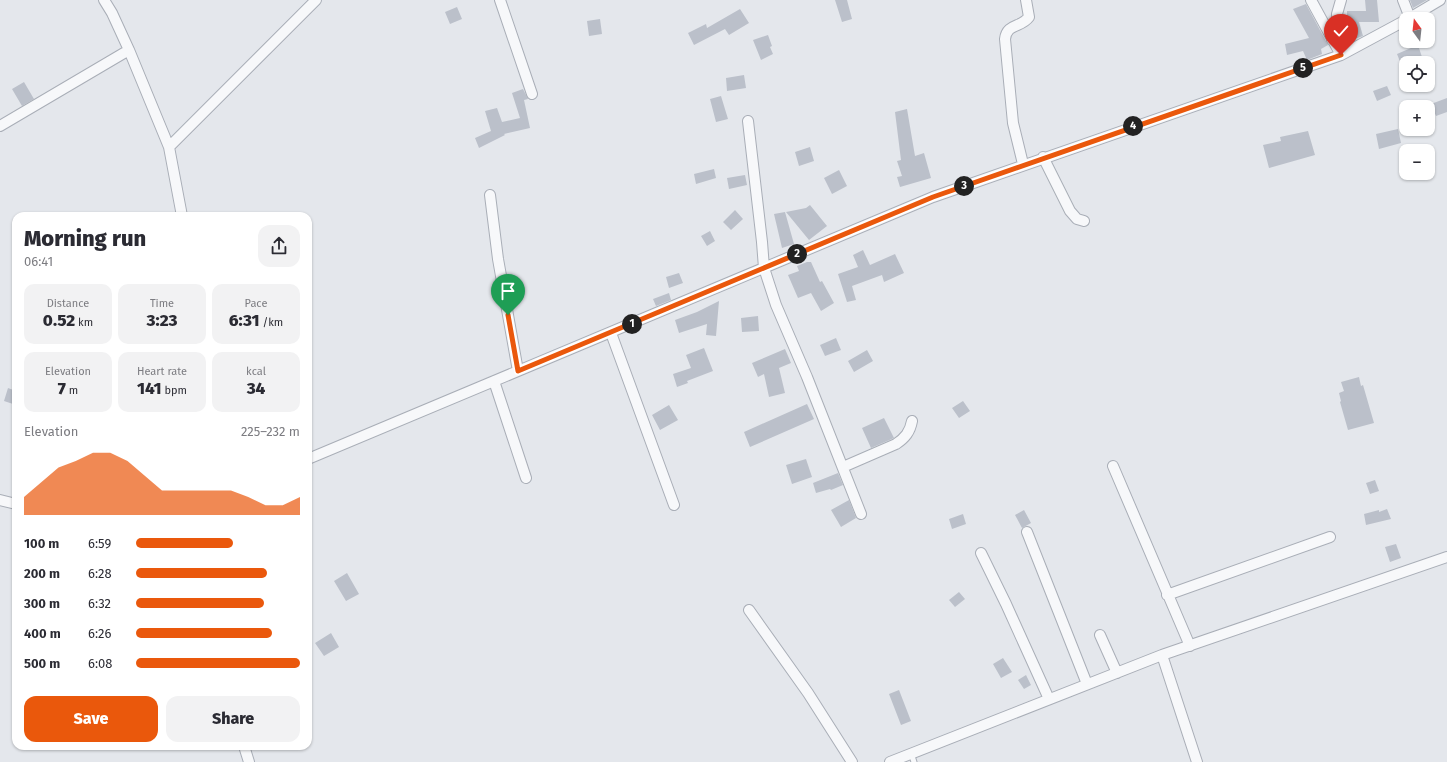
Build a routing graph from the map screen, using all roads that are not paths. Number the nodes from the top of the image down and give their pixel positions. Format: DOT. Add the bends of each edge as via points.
graph roads {
  1 [pos="104,0"];
  2 [pos="316,0"];
  3 [pos="500,0"];
  4 [pos="1026,0"];
  5 [pos="1310,0"];
  6 [pos="1341,0"];
  7 [pos="1403,0"];
  8 [pos="1440,0"];
  9 [pos="1406,12"];
  10 [pos="1420,12"];
  11 [pos="1399,24"];
  12 [pos="1332,40"];
  13 [pos="129,50"];
  14 [pos="1341,55"];
  15 [pos="532,94"];
  16 [pos="748,121"];
  17 [pos="0,126"];
  18 [pos="169,147"];
  19 [pos="1043,157"];
  20 [pos="1023,164"];
  21 [pos="490,195"];
  22 [pos="181,212"];
  23 [pos="1084,221"];
  24 [pos="764,268"];
  25 [pos="611,333"];
  26 [pos="518,371"];
  27 [pos="494,381"];
  28 [pos="912,422"];
  29 [pos="312,457"];
  30 [pos="1113,466"];
  31 [pos="843,467"];
  32 [pos="526,478"];
  33 [pos="0,500"];
  34 [pos="12,503"];
  35 [pos="674,505"];
  36 [pos="861,514"];
  37 [pos="1027,532"];
  38 [pos="1330,537"];
  39 [pos="981,553"];
  40 [pos="1447,557"];
  41 [pos="1168,595"];
  42 [pos="749,610"];
  43 [pos="1100,635"];
  44 [pos="1190,646"];
  45 [pos="1162,655"];
  46 [pos="1116,673"];
  47 [pos="1087,684"];
  48 [pos="1049,699"];
  49 [pos="245,750"];
  50 [pos="913,758"];
  51 [pos="249,762"];
  52 [pos="852,762"];
  53 [pos="890,762"];
  54 [pos="1197,762"];
  1 -- 13 [label="street"];
  2 -- 18 [label="street"];
  3 -- 15 [label="street"];
  4 -- 20 [label="street" via="1029,17 1026,22 1010,29 1004,39 1013,123"];
  5 -- 12 [label="street"];
  6 -- 12 [label="street" via="1337,14 1338,27"];
  7 -- 9 [label="street"];
  8 -- 10 [label="street"];
  11 -- 14 [label="street"];
  12 -- 14 [label="street"];
  13 -- 17 [label="street"];
  13 -- 18 [label="street"];
  14 -- 19 [label="street"];
  16 -- 24 [label="street"];
  18 -- 22 [label="street"];
  19 -- 20 [label="street"];
  19 -- 23 [label="street" via="1070,211 1077,219"];
  20 -- 24 [label="street" via="933,197"];
  21 -- 26 [label="street" via="498,259"];
  24 -- 25 [label="street"];
  24 -- 31 [label="street" via="776,305"];
  25 -- 26 [label="street"];
  25 -- 35 [label="street"];
  26 -- 27 [label="street"];
  27 -- 29 [label="street"];
  27 -- 32 [label="street"];
  28 -- 31 [label="street" via="910,431 904,439"];
  30 -- 41 [label="street"];
  31 -- 36 [label="street"];
  33 -- 34 [label="street"];
  37 -- 47 [label="street"];
  38 -- 41 [label="street"];
  39 -- 48 [label="street"];
  40 -- 44 [label="street"];
  41 -- 44 [label="street"];
  42 -- 52 [label="street" via="808,693"];
  43 -- 46 [label="street"];
  44 -- 45 [label="street"];
  45 -- 46 [label="street"];
  45 -- 54 [label="street"];
  46 -- 47 [label="street"];
  47 -- 48 [label="street"];
  48 -- 50 [label="street"];
  49 -- 51 [label="street"];
  50 -- 53 [label="street"];
}
